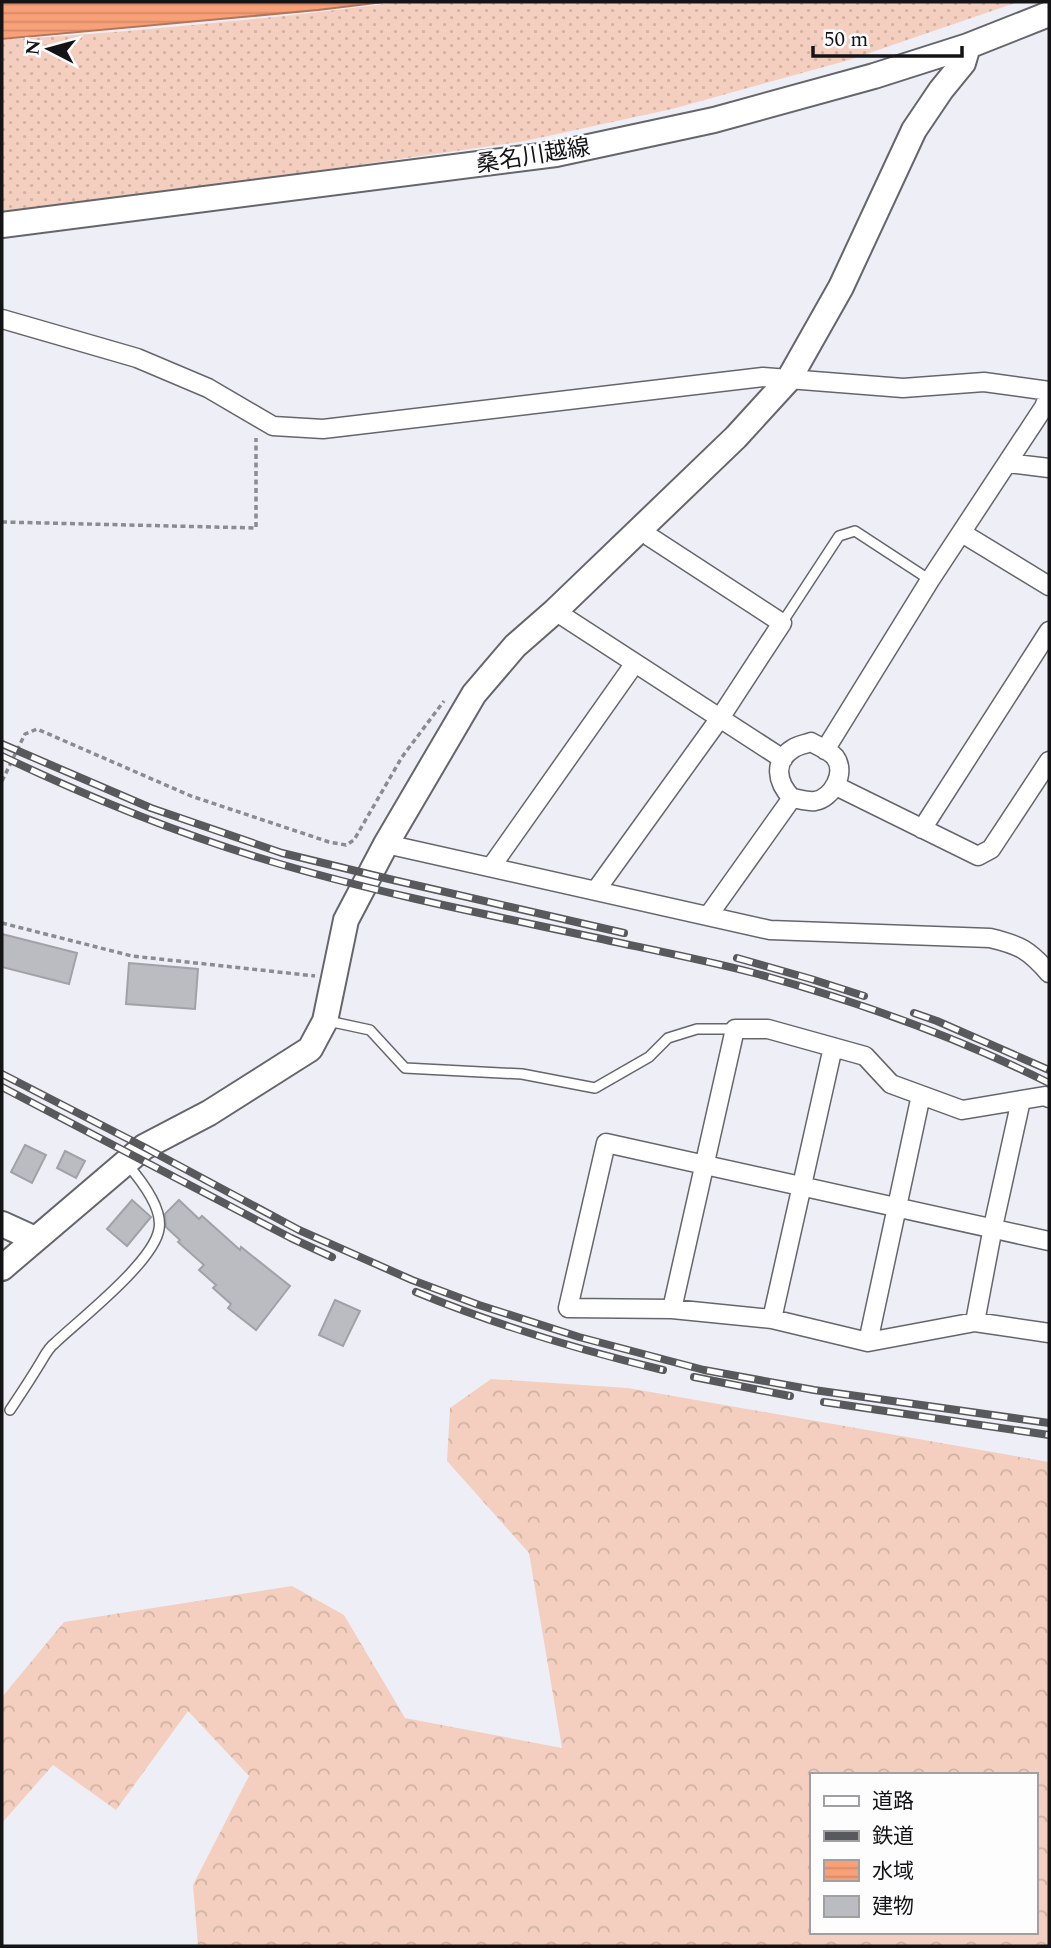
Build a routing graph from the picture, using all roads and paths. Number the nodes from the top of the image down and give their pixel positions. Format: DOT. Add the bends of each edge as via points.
graph roads {
  1 [pos="1049,14"];
  2 [pos="968,46"];
  3 [pos="2,225"];
  4 [pos="2,319"];
  5 [pos="789,379"];
  6 [pos="1049,392"];
  7 [pos="256,416"];
  8 [pos="1008,463"];
  9 [pos="1049,468"];
  10 [pos="2,522"];
  11 [pos="641,528"];
  12 [pos="962,533"];
  13 [pos="930,580"];
  14 [pos="1049,586"];
  15 [pos="555,611"];
  16 [pos="782,624"];
  17 [pos="1049,631"];
  18 [pos="635,663"];
  19 [pos="720,718"];
  20 [pos="825,750"];
  21 [pos="402,757"];
  22 [pos="783,759"];
  23 [pos="1049,761"];
  24 [pos="2,781"];
  25 [pos="836,786"];
  26 [pos="792,798"];
  27 [pos="922,829"];
  28 [pos="386,844"];
  29 [pos="491,867"];
  30 [pos="596,890"];
  31 [pos="708,916"];
  32 [pos="2,923"];
  33 [pos="1049,973"];
  34 [pos="334,979"];
  35 [pos="325,1021"];
  36 [pos="734,1029"];
  37 [pos="833,1047"];
  38 [pos="921,1095"];
  39 [pos="1049,1098"];
  40 [pos="1021,1100"];
  41 [pos="126,1163"];
  42 [pos="704,1166"];
  43 [pos="802,1186"];
  44 [pos="897,1207"];
  45 [pos="2,1224"];
  46 [pos="993,1227"];
  47 [pos="35,1239"];
  48 [pos="1049,1241"];
  49 [pos="2,1268"];
  50 [pos="672,1309"];
  51 [pos="772,1319"];
  52 [pos="975,1322"];
  53 [pos="1049,1333"];
  54 [pos="868,1342"];
  55 [pos="10,1410"];
  1 -- 2 [label="street, 桑名川越線"];
  2 -- 3 [label="street, 桑名川越線" via="714,120 556,154"];
  2 -- 5 [label="street" via="963,63 914,130 841,287"];
  4 -- 7 [label="street" via="137,358 208,388"];
  5 -- 6 [label="street" via="903,388 984,382"];
  5 -- 7 [label="street" via="763,377 323,429 273,426"];
  5 -- 11 [label="street"];
  6 -- 8 [label="street"];
  7 -- 10 [label="path" via="256,528"];
  8 -- 9 [label="street"];
  8 -- 12 [label="street"];
  11 -- 15 [label="street"];
  11 -- 16 [label="street"];
  12 -- 13 [label="street"];
  12 -- 14 [label="street"];
  13 -- 16 [label="lane" via="855,531 839,536"];
  13 -- 20 [label="street"];
  15 -- 18 [label="street"];
  15 -- 28 [label="street" via="514,646 474,694"];
  16 -- 19 [label="street"];
  17 -- 27 [label="street"];
  18 -- 19 [label="street"];
  18 -- 29 [label="street"];
  19 -- 22 [label="street"];
  19 -- 30 [label="street"];
  20 -- 22 [label="street" via="811,742 793,748"];
  20 -- 25 [label="street" via="835,756 839,767"];
  21 -- 24 [label="path" via="354,840 345,845 191,796 37,729 25,734"];
  22 -- 26 [label="street" via="778,771 781,787"];
  23 -- 27 [label="street" via="992,849 978,856"];
  25 -- 26 [label="street" via="813,801"];
  25 -- 27 [label="street"];
  26 -- 31 [label="street"];
  28 -- 29 [label="street"];
  28 -- 34 [label="street" via="346,920"];
  29 -- 30 [label="street"];
  30 -- 31 [label="street"];
  31 -- 33 [label="street" via="770,930 990,939 1031,953"];
  32 -- 34 [label="path" via="132,956"];
  34 -- 35 [label="street"];
  35 -- 36 [label="lane" via="370,1030 405,1068 522,1074 595,1088 649,1057 668,1038 697,1029"];
  35 -- 41 [label="street" via="310,1049 209,1113 144,1147"];
  36 -- 37 [label="street" via="768,1029"];
  36 -- 42 [label="street"];
  37 -- 38 [label="street" via="865,1056 891,1084"];
  37 -- 43 [label="street"];
  38 -- 40 [label="street" via="962,1110"];
  38 -- 44 [label="street"];
  39 -- 40 [label="street"];
  40 -- 46 [label="street"];
  41 -- 47 [label="street"];
  41 -- 55 [label="lane" via="157,1210 156,1239 89,1315 52,1344"];
  42 -- 43 [label="street"];
  42 -- 50 [label="street"];
  42 -- 50 [label="street" via="606,1143 568,1308"];
  43 -- 44 [label="street"];
  43 -- 51 [label="street"];
  44 -- 46 [label="street"];
  44 -- 54 [label="street"];
  45 -- 47 [label="street"];
  46 -- 48 [label="street"];
  46 -- 52 [label="street"];
  47 -- 49 [label="street"];
  50 -- 51 [label="street"];
  51 -- 54 [label="street"];
  52 -- 53 [label="street"];
  52 -- 54 [label="street"];
}
